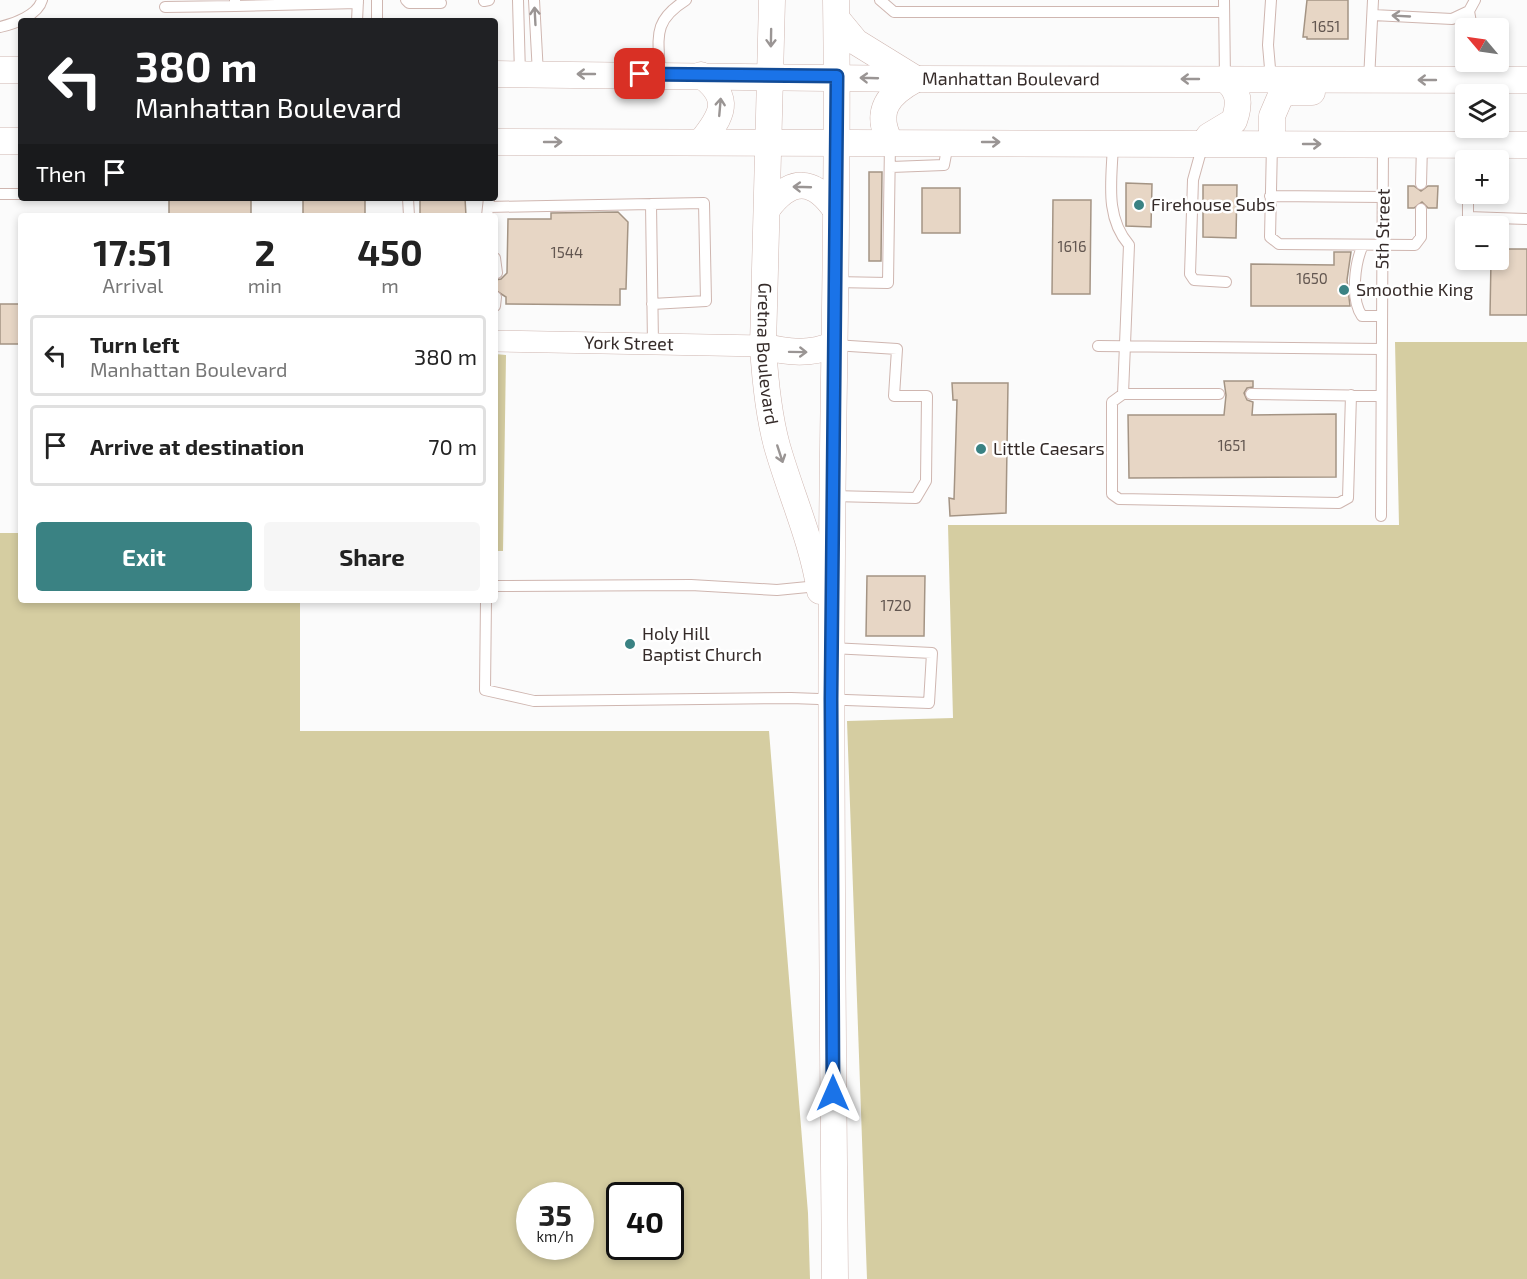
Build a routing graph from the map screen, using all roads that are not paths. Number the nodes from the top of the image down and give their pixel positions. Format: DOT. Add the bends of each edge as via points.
graph roads {
  1 [pos="377,0"];
  2 [pos="406,0"];
  3 [pos="518,0"];
  4 [pos="534,0"];
  5 [pos="686,0"];
  6 [pos="772,0"];
  7 [pos="880,0"];
  8 [pos="1224,0"];
  9 [pos="1271,0"];
  10 [pos="1374,0"];
  11 [pos="1475,0"];
  12 [pos="42,2"];
  13 [pos="358,2"];
  14 [pos="437,2"];
  15 [pos="235,3"];
  16 [pos="165,7"];
  17 [pos="836,10"];
  18 [pos="1469,11"];
  19 [pos="1224,12"];
  20 [pos="1373,15"];
  21 [pos="23,18"];
  22 [pos="357,18"];
  23 [pos="377,18"];
  24 [pos="1470,18"];
  25 [pos="18,21"];
  26 [pos="0,27"];
  27 [pos="0,70"];
  28 [pos="18,70"];
  29 [pos="1466,72"];
  30 [pos="1483,72"];
  31 [pos="660,75"];
  32 [pos="700,75"];
  33 [pos="770,75"];
  34 [pos="837,76"];
  35 [pos="512,77"];
  36 [pos="916,79"];
  37 [pos="1225,79"];
  38 [pos="1271,80"];
  39 [pos="1369,80"];
  40 [pos="1527,80"];
  41 [pos="0,141"];
  42 [pos="18,141"];
  43 [pos="498,141"];
  44 [pos="701,142"];
  45 [pos="768,142"];
  46 [pos="838,142"];
  47 [pos="891,142"];
  48 [pos="948,142"];
  49 [pos="1113,143"];
  50 [pos="1203,144"];
  51 [pos="1272,144"];
  52 [pos="1383,144"];
  53 [pos="1422,145"];
  54 [pos="1527,145"];
  55 [pos="1490,150"];
  56 [pos="1455,151"];
  57 [pos="891,167"];
  58 [pos="1421,184"];
  59 [pos="0,194"];
  60 [pos="18,194"];
  61 [pos="1270,196"];
  62 [pos="1383,197"];
  63 [pos="651,204"];
  64 [pos="1468,204"];
  65 [pos="488,207"];
  66 [pos="768,208"];
  67 [pos="1421,208"];
  68 [pos="835,209"];
  69 [pos="1527,219"];
  70 [pos="1363,245"];
  71 [pos="1382,245"];
  72 [pos="834,282"];
  73 [pos="1226,282"];
  74 [pos="652,304"];
  75 [pos="1381,316"];
  76 [pos="498,341"];
  77 [pos="653,344"];
  78 [pos="833,345"];
  79 [pos="763,346"];
  80 [pos="1098,346"];
  81 [pos="1124,346"];
  82 [pos="1381,349"];
  83 [pos="1123,394"];
  84 [pos="1219,394"];
  85 [pos="1251,394"];
  86 [pos="1351,395"];
  87 [pos="1381,396"];
  88 [pos="832,496"];
  89 [pos="1381,516"];
  90 [pos="498,586"];
  91 [pos="819,586"];
  92 [pos="486,603"];
  93 [pos="831,648"];
  94 [pos="831,699"];
  95 [pos="835,1279"];
  1 -- 23 [label="lane"];
  2 -- 14 [label="lane"];
  3 -- 35 [label="lane"];
  35 -- 4 [label="lane, one-way"];
  5 -- 31 [label="lane" via="672,9 658,27"];
  6 -- 33 [label="street, Gretna Boulevard, one-way"];
  7 -- 19 [label="lane" via="894,12"];
  8 -- 19 [label="lane"];
  9 -- 38 [label="lane"];
  10 -- 20 [label="lane"];
  11 -- 18 [label="lane"];
  12 -- 21 [label="lane"];
  13 -- 15 [label="lane"];
  13 -- 22 [label="lane"];
  15 -- 16 [label="lane"];
  17 -- 34 [label="street, Gretna Boulevard"];
  17 -- 36 [label="street" via="856,42"];
  18 -- 20 [label="lane, one-way" via="1452,19"];
  18 -- 24 [label="lane"];
  19 -- 37 [label="lane"];
  20 -- 39 [label="lane"];
  25 -- 26 [label="lane"];
  27 -- 28 [label="street"];
  29 -- 39 [label="street, Manhattan Boulevard, one-way"];
  30 -- 40 [label="street, Manhattan Boulevard"];
  31 -- 32 [label="street, Manhattan Boulevard"];
  31 -- 35 [label="street, Manhattan Boulevard, one-way"];
  32 -- 33 [label="street, Manhattan Boulevard"];
  44 -- 32 [label="street, one-way" via="718,121 721,98 718,90"];
  33 -- 34 [label="street, Manhattan Boulevard"];
  33 -- 45 [label="street, Gretna Boulevard"];
  36 -- 34 [label="street, Manhattan Boulevard, one-way"];
  34 -- 46 [label="street, Gretna Boulevard"];
  37 -- 36 [label="street, Manhattan Boulevard, one-way"];
  36 -- 47 [label="street" via="896,90 887,104 884,130"];
  37 -- 38 [label="street, Manhattan Boulevard"];
  37 -- 50 [label="street" via="1238,95 1234,121"];
  38 -- 39 [label="street, Manhattan Boulevard"];
  39 -- 51 [label="street" via="1357,92 1281,95 1272,116"];
  41 -- 42 [label="street"];
  43 -- 44 [label="street, one-way"];
  44 -- 45 [label="street"];
  45 -- 46 [label="street"];
  45 -- 66 [label="street, Gretna Boulevard"];
  46 -- 47 [label="street"];
  46 -- 68 [label="street, Gretna Boulevard"];
  47 -- 48 [label="street"];
  47 -- 57 [label="lane"];
  48 -- 49 [label="street, one-way"];
  48 -- 57 [label="lane" via="944,165"];
  49 -- 50 [label="street"];
  49 -- 81 [label="lane" via="1111,206 1117,232 1129,245"];
  50 -- 51 [label="street"];
  50 -- 73 [label="lane" via="1193,180 1190,273 1194,280"];
  51 -- 52 [label="street, one-way"];
  51 -- 61 [label="lane"];
  52 -- 53 [label="street"];
  52 -- 62 [label="lane, 5th Street"];
  53 -- 56 [label="street"];
  53 -- 58 [label="lane"];
  54 -- 55 [label="street"];
  57 -- 72 [label="lane" via="888,283"];
  59 -- 60 [label="lane"];
  61 -- 62 [label="lane"];
  61 -- 70 [label="lane" via="1269,237 1279,244"];
  62 -- 71 [label="lane, 5th Street"];
  63 -- 65 [label="lane"];
  63 -- 74 [label="lane"];
  63 -- 74 [label="lane" via="704,203 706,301"];
  64 -- 69 [label="lane" via="1468,217"];
  68 -- 66 [label="street, one-way" via="824,194 796,185 779,193"];
  66 -- 79 [label="street, Gretna Boulevard"];
  67 -- 71 [label="lane" via="1421,237 1416,245"];
  68 -- 72 [label="street, Gretna Boulevard"];
  70 -- 71 [label="lane"];
  70 -- 75 [label="lane" via="1357,257 1356,308 1362,316"];
  71 -- 75 [label="lane, 5th Street"];
  72 -- 78 [label="street, Gretna Boulevard"];
  74 -- 77 [label="lane"];
  75 -- 82 [label="lane, 5th Street"];
  76 -- 77 [label="street, York Street"];
  77 -- 79 [label="street, York Street"];
  79 -- 78 [label="street, one-way" via="816,352"];
  78 -- 88 [label="street, Gretna Boulevard"];
  78 -- 88 [label="lane" via="897,349 894,396 927,396 926,481 916,498"];
  79 -- 91 [label="street, Gretna Boulevard, one-way" via="767,398 777,445 815,560"];
  80 -- 81 [label="lane"];
  81 -- 82 [label="lane"];
  81 -- 83 [label="lane"];
  82 -- 87 [label="lane, 5th Street"];
  83 -- 84 [label="lane"];
  83 -- 86 [label="lane" via="1112,402 1112,494 1119,499 1339,503 1348,498"];
  85 -- 86 [label="lane"];
  86 -- 87 [label="lane"];
  87 -- 89 [label="lane, 5th Street"];
  88 -- 93 [label="street, Gretna Boulevard"];
  90 -- 91 [label="lane" via="691,585 777,590"];
  91 -- 94 [label="street, Gretna Boulevard"];
  92 -- 94 [label="lane" via="485,690 534,701"];
  93 -- 94 [label="street, Gretna Boulevard"];
  93 -- 94 [label="lane" via="932,653 929,703"];
  94 -- 95 [label="street, Gretna Boulevard"];
}
